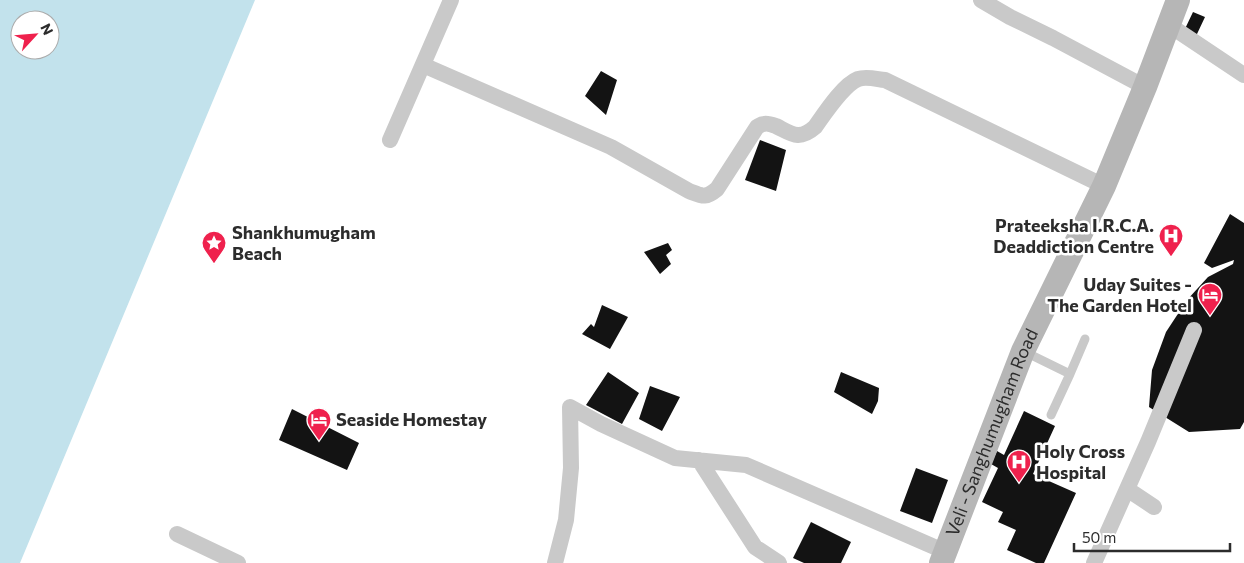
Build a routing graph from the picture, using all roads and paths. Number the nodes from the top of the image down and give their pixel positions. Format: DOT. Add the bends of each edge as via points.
graph roads {
  1 [pos="451,0"];
  2 [pos="981,0"];
  3 [pos="1178,0"];
  4 [pos="1169,25"];
  5 [pos="423,65"];
  6 [pos="1244,75"];
  7 [pos="1145,87"];
  8 [pos="390,140"];
  9 [pos="1104,186"];
  10 [pos="1194,330"];
  11 [pos="1085,339"];
  12 [pos="1023,351"];
  13 [pos="1070,374"];
  14 [pos="1050,415"];
  15 [pos="699,460"];
  16 [pos="1127,489"];
  17 [pos="1154,507"];
  18 [pos="177,534"];
  19 [pos="943,558"];
  20 [pos="238,563"];
  21 [pos="555,563"];
  22 [pos="779,563"];
  23 [pos="1094,563"];
  1 -- 5 [label="street"];
  2 -- 7 [label="street"];
  3 -- 4 [label="main road, Veli - Sanghumugham Road"];
  4 -- 6 [label="street"];
  4 -- 7 [label="main road, Veli - Sanghumugham Road"];
  5 -- 8 [label="street"];
  5 -- 9 [label="street" via="611,146 701,196 710,195 716,189 757,127 773,125 793,135 810,132 847,85 870,78 885,80"];
  7 -- 9 [label="main road, Veli - Sanghumugham Road"];
  9 -- 12 [label="main road, Veli - Sanghumugham Road"];
  10 -- 16 [label="street"];
  11 -- 13 [label="lane"];
  12 -- 13 [label="lane"];
  12 -- 19 [label="main road, Veli - Sanghumugham Road"];
  13 -- 14 [label="lane"];
  15 -- 19 [label="street" via="746,465"];
  15 -- 21 [label="street" via="675,458 570,408 566,520"];
  15 -- 22 [label="street" via="755,547"];
  16 -- 17 [label="street"];
  16 -- 23 [label="street"];
  18 -- 20 [label="street"];
}
